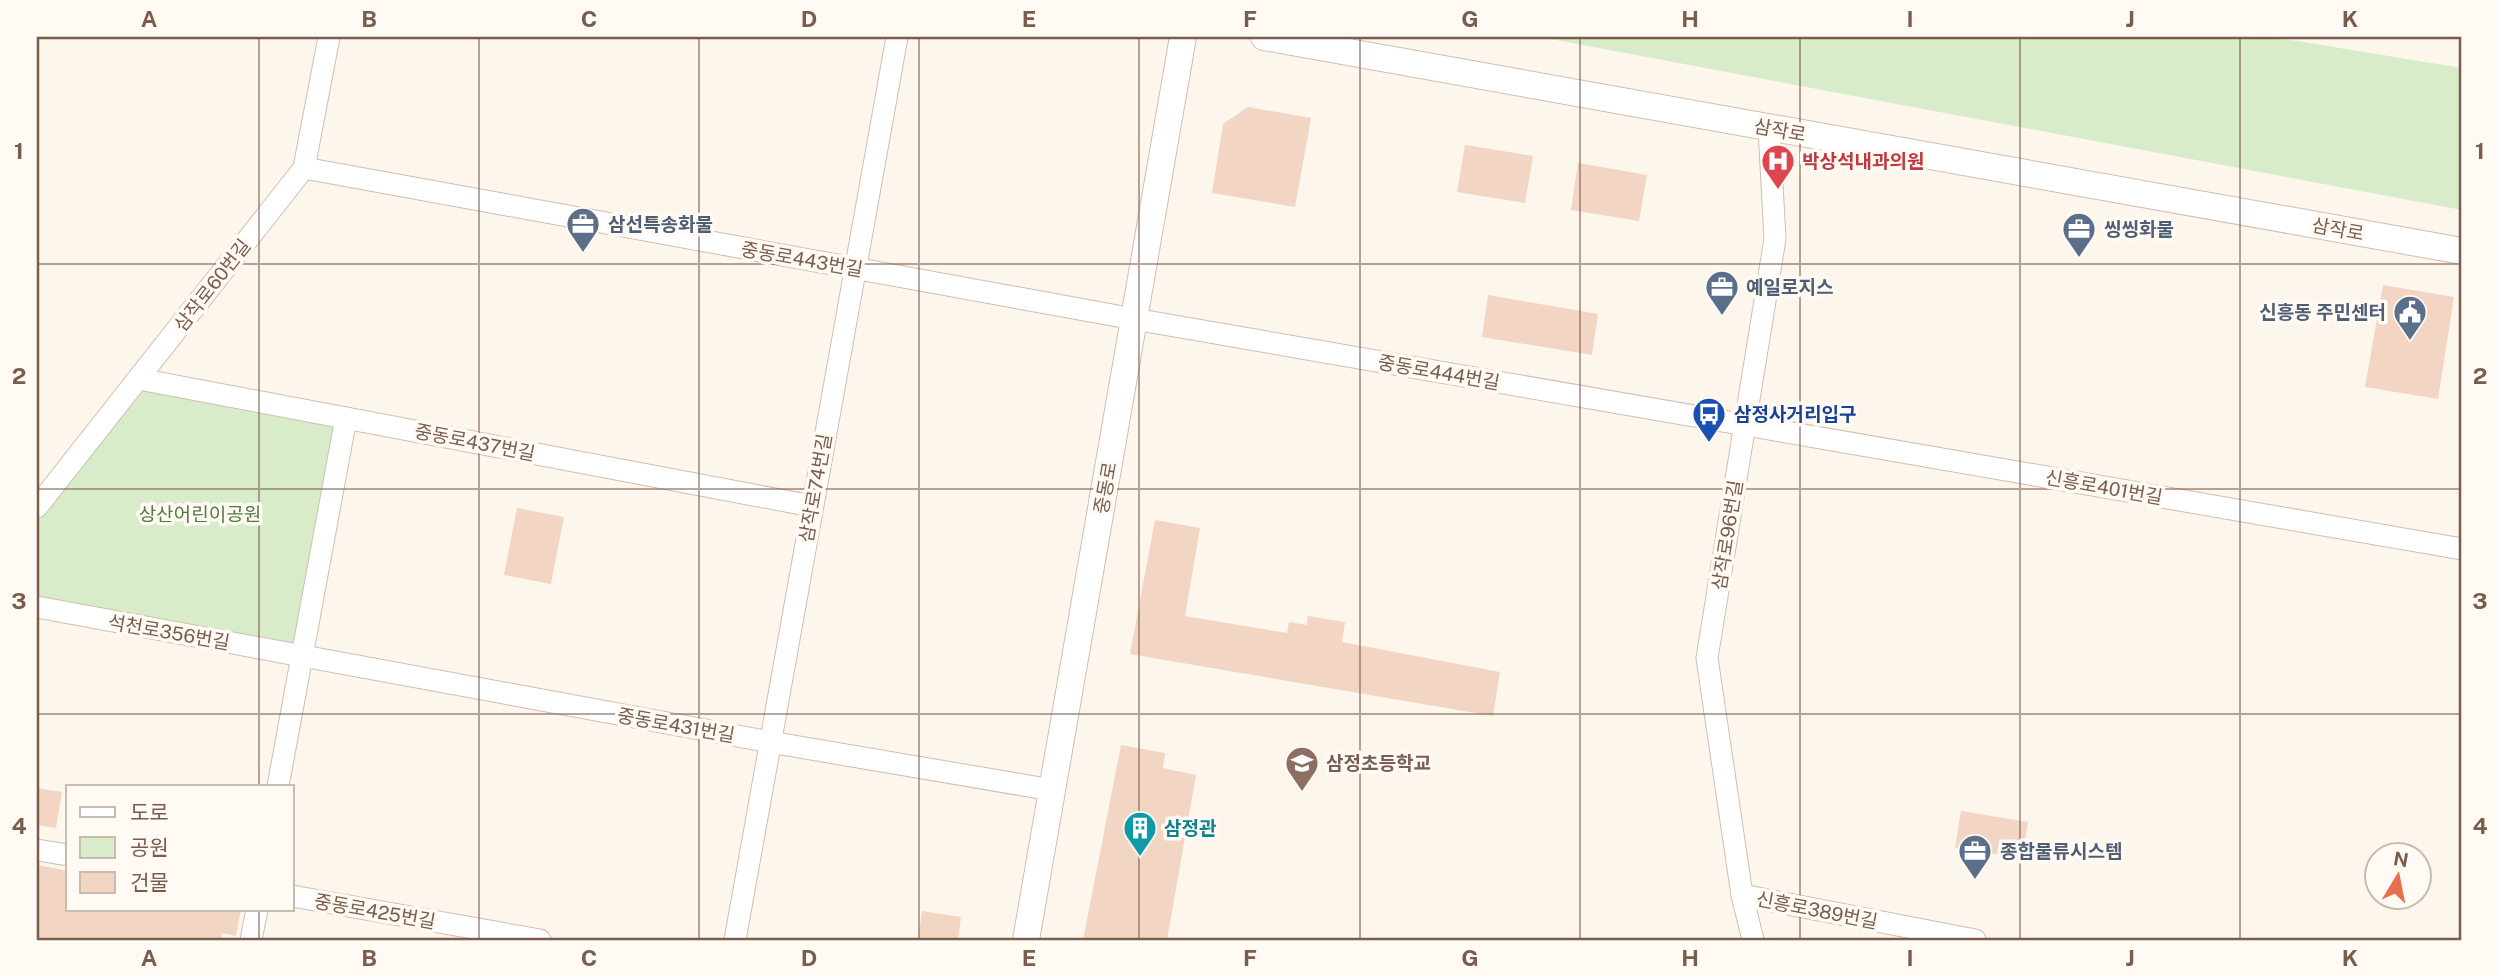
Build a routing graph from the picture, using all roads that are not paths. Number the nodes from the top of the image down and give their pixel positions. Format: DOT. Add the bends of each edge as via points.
graph roads {
  1 [pos="329,37"];
  2 [pos="897,37"];
  3 [pos="1184,37"];
  4 [pos="1264,37"];
  5 [pos="1769,128"];
  6 [pos="304,168"];
  7 [pos="2462,251"];
  8 [pos="854,268"];
  9 [pos="1134,319"];
  10 [pos="139,379"];
  11 [pos="346,418"];
  12 [pos="1745,425"];
  13 [pos="812,506"];
  14 [pos="37,507"];
  15 [pos="2462,549"];
  16 [pos="37,607"];
  17 [pos="301,656"];
  18 [pos="770,742"];
  19 [pos="278,785"];
  20 [pos="1052,790"];
  21 [pos="37,850"];
  22 [pos="66,855"];
  23 [pos="1742,895"];
  24 [pos="294,896"];
  25 [pos="257,911"];
  26 [pos="251,940"];
  27 [pos="540,940"];
  28 [pos="735,940"];
  29 [pos="1026,940"];
  30 [pos="1753,940"];
  31 [pos="1975,940"];
  1 -- 6 [label="street, 삼작로60번길"];
  2 -- 8 [label="street, 삼작로74번길"];
  3 -- 9 [label="street, 중동로"];
  4 -- 5 [label="street, 삼작로"];
  5 -- 7 [label="street, 삼작로"];
  5 -- 12 [label="street, 삼작로96번길" via="1775,239"];
  6 -- 8 [label="street, 중동로443번길"];
  6 -- 10 [label="street, 삼작로60번길"];
  8 -- 9 [label="street, 중동로443번길"];
  8 -- 13 [label="street, 삼작로74번길"];
  9 -- 12 [label="street, 중동로444번길"];
  9 -- 20 [label="street, 중동로"];
  10 -- 11 [label="street, 중동로437번길"];
  10 -- 14 [label="street, 삼작로60번길"];
  11 -- 13 [label="street, 중동로437번길"];
  11 -- 17 [label="street"];
  12 -- 15 [label="street, 신흥로401번길"];
  12 -- 23 [label="street, 삼작로96번길" via="1707,658"];
  13 -- 18 [label="street, 삼작로74번길"];
  16 -- 17 [label="street, 석천로356번길"];
  17 -- 18 [label="street, 중동로431번길"];
  17 -- 19 [label="street"];
  18 -- 20 [label="street, 중동로431번길"];
  18 -- 28 [label="street, 삼작로74번길"];
  20 -- 29 [label="street, 중동로"];
  21 -- 22 [label="street"];
  23 -- 30 [label="street, 삼작로96번길"];
  23 -- 31 [label="street, 신흥로389번길"];
  24 -- 27 [label="street, 중동로425번길"];
  25 -- 26 [label="street"];
}
